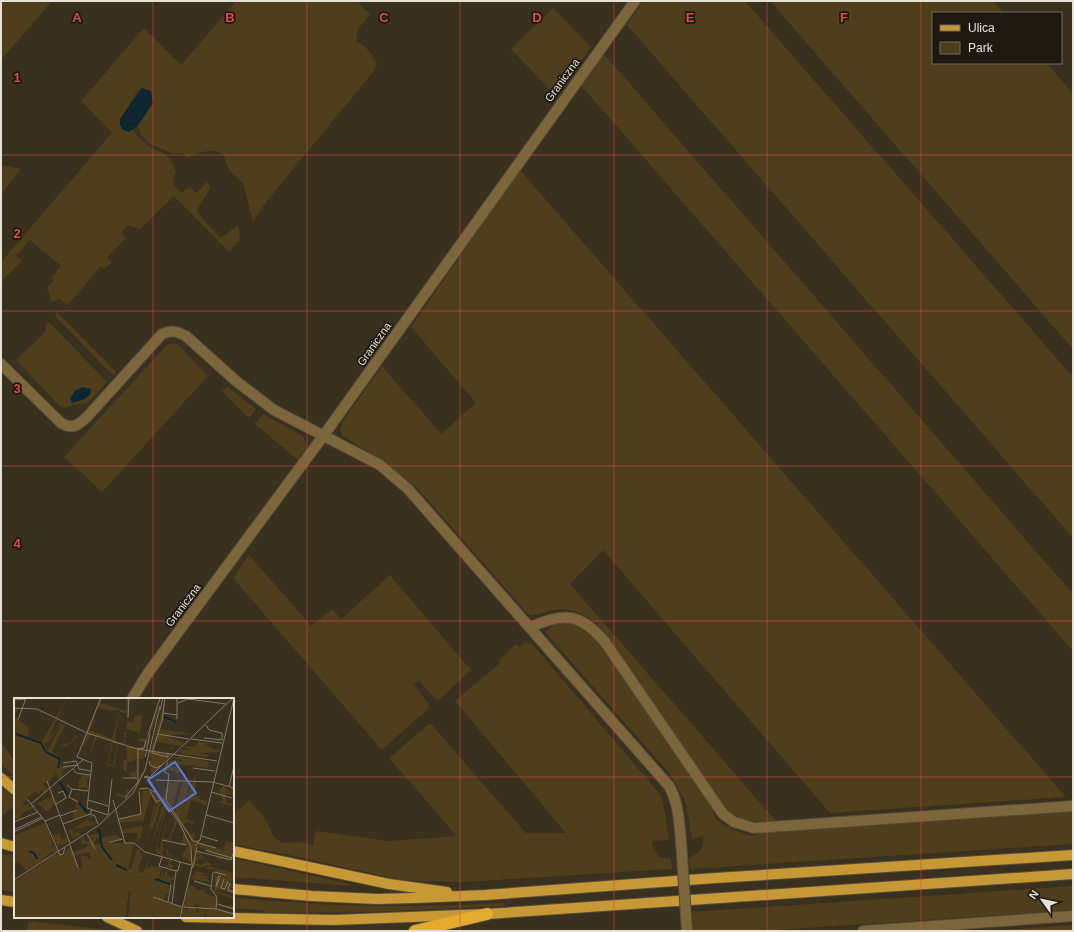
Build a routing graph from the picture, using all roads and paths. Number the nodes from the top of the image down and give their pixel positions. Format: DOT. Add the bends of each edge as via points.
graph roads {
  1 [pos="634,1"];
  2 [pos="1,364"];
  3 [pos="324,435"];
  4 [pos="531,627"];
  5 [pos="133,698"];
  6 [pos="1,778"];
  7 [pos="14,789"];
  8 [pos="1073,806"];
  9 [pos="1,843"];
  10 [pos="14,847"];
  11 [pos="234,852"];
  12 [pos="1073,855"];
  13 [pos="1073,874"];
  14 [pos="234,889"];
  15 [pos="485,895"];
  16 [pos="487,914"];
  17 [pos="1073,916"];
  18 [pos="109,918"];
  19 [pos="234,918"];
  20 [pos="137,931"];
  21 [pos="415,931"];
  22 [pos="687,931"];
  23 [pos="863,931"];
  1 -- 3 [label="street, Graniczna"];
  2 -- 3 [label="street" via="61,423 74,427 87,417 162,334 173,330 186,336 236,381 274,410"];
  3 -- 4 [label="street" via="380,465 408,488"];
  3 -- 5 [label="street, Graniczna" via="148,673"];
  4 -- 8 [label="street" via="543,621 566,616 580,620 594,629 719,809 734,822 745,826 754,828"];
  4 -- 22 [label="street, bridge" via="675,796"];
  6 -- 7 [label="main road"];
  9 -- 10 [label="main road"];
  11 -- 15 [label="main road" via="389,884"];
  12 -- 15 [label="main road"];
  13 -- 16 [label="main road"];
  14 -- 15 [label="main road" via="377,899"];
  16 -- 19 [label="main road" via="334,920"];
  16 -- 21 [label="highway"];
  17 -- 23 [label="street"];
  18 -- 20 [label="main road"];
}
